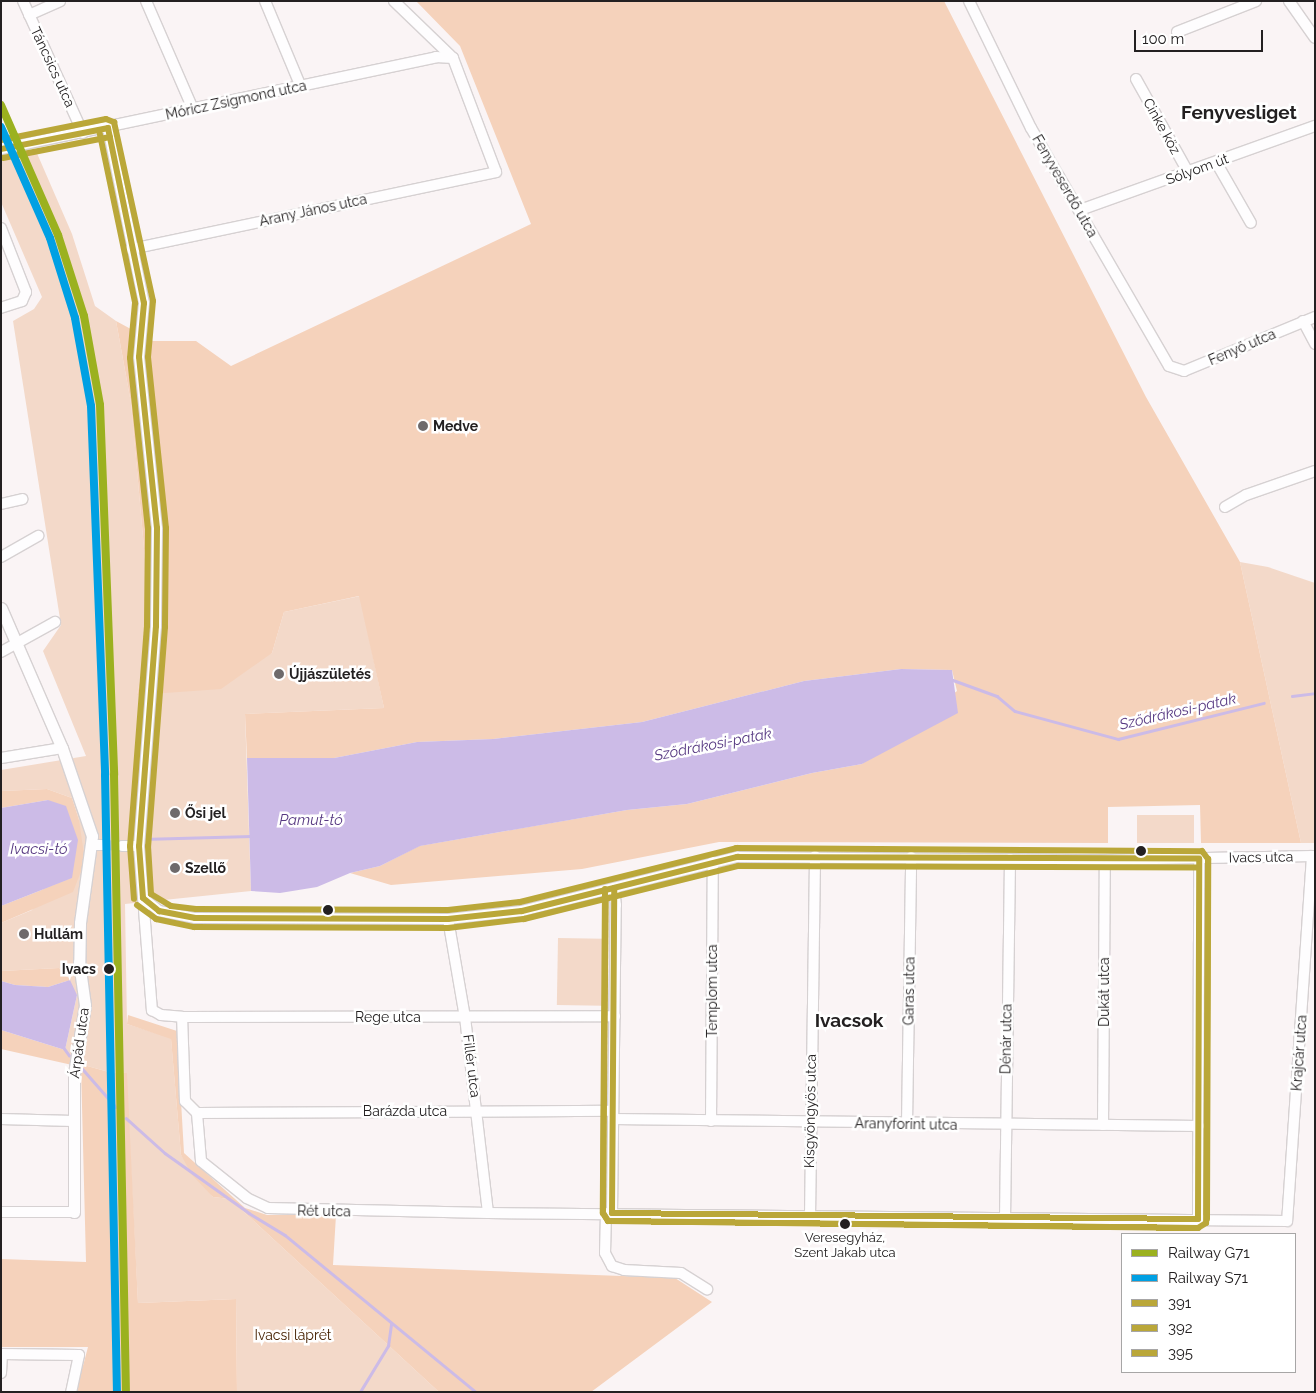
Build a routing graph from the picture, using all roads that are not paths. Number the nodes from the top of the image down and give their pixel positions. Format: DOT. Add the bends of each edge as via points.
graph roads {
  1 [pos="23,1"];
  2 [pos="60,1"];
  3 [pos="146,1"];
  4 [pos="394,1"];
  5 [pos="968,1"];
  6 [pos="1256,1"];
  7 [pos="1289,1"];
  8 [pos="269,2"];
  9 [pos="29,15"];
  10 [pos="1176,32"];
  11 [pos="1315,38"];
  12 [pos="452,58"];
  13 [pos="1136,79"];
  14 [pos="301,87"];
  15 [pos="193,109"];
  16 [pos="1315,126"];
  17 [pos="108,128"];
  18 [pos="1,132"];
  19 [pos="83,133"];
  20 [pos="5,148"];
  21 [pos="1216,162"];
  22 [pos="1188,172"];
  23 [pos="1080,210"];
  24 [pos="1251,222"];
  25 [pos="1,228"];
  26 [pos="131,249"];
  27 [pos="1,308"];
  28 [pos="1315,316"];
  29 [pos="1303,321"];
  30 [pos="1315,344"];
  31 [pos="1170,366"];
  32 [pos="1315,471"];
  33 [pos="22,499"];
  34 [pos="1,504"];
  35 [pos="1225,507"];
  36 [pos="38,536"];
  37 [pos="1,557"];
  38 [pos="1,608"];
  39 [pos="55,622"];
  40 [pos="17,642"];
  41 [pos="1,652"];
  42 [pos="62,748"];
  43 [pos="1,758"];
  44 [pos="92,845"];
  45 [pos="104,845"];
  46 [pos="122,846"];
  47 [pos="138,846"];
  48 [pos="815,856"];
  49 [pos="1312,856"];
  50 [pos="911,858"];
  51 [pos="1010,858"];
  52 [pos="1199,859"];
  53 [pos="1105,860"];
  54 [pos="713,862"];
  55 [pos="614,888"];
  56 [pos="142,898"];
  57 [pos="448,919"];
  58 [pos="182,1016"];
  59 [pos="615,1016"];
  60 [pos="466,1017"];
  61 [pos="478,1111"];
  62 [pos="197,1113"];
  63 [pos="613,1115"];
  64 [pos="1,1119"];
  65 [pos="74,1121"];
  66 [pos="711,1121"];
  67 [pos="809,1124"];
  68 [pos="907,1124"];
  69 [pos="1103,1125"];
  70 [pos="1004,1126"];
  71 [pos="1199,1126"];
  72 [pos="1,1212"];
  73 [pos="74,1212"];
  74 [pos="488,1213"];
  75 [pos="609,1213"];
  76 [pos="810,1217"];
  77 [pos="1005,1219"];
  78 [pos="1198,1219"];
  79 [pos="1287,1221"];
  80 [pos="707,1289"];
  81 [pos="2,1354"];
  82 [pos="1,1373"];
  83 [pos="71,1392"];
  1 -- 9 [label="street, Táncsics utca"];
  2 -- 9 [label="street"];
  3 -- 15 [label="street"];
  4 -- 12 [label="street"];
  5 -- 23 [label="street, Fenyveserdő utca" via="1031,128"];
  6 -- 10 [label="street"];
  7 -- 11 [label="street"];
  8 -- 14 [label="street"];
  9 -- 19 [label="street, Táncsics utca"];
  12 -- 14 [label="street, Móricz Zsigmond utca" via="436,57"];
  12 -- 26 [label="street, Arany János utca" via="496,172"];
  13 -- 22 [label="street, Cinke köz"];
  14 -- 15 [label="street, Móricz Zsigmond utca"];
  15 -- 17 [label="street, Móricz Zsigmond utca"];
  16 -- 21 [label="street, Sólyom út"];
  17 -- 19 [label="street, Móricz Zsigmond utca"];
  17 -- 26 [label="street"];
  18 -- 20 [label="street"];
  19 -- 20 [label="street, Móricz Zsigmond utca"];
  21 -- 22 [label="street, Sólyom út"];
  21 -- 24 [label="street"];
  22 -- 23 [label="street, Sólyom út"];
  23 -- 31 [label="street, Fenyveserdő utca"];
  25 -- 27 [label="street" via="26,292 22,301"];
  26 -- 47 [label="street" via="144,303 139,357 158,528 156,626"];
  28 -- 29 [label="street, Fenyő utca"];
  29 -- 30 [label="street"];
  29 -- 31 [label="street, Fenyő utca" via="1184,371"];
  32 -- 35 [label="street" via="1246,495"];
  33 -- 34 [label="street"];
  36 -- 37 [label="street"];
  38 -- 40 [label="street, Árpád utca"];
  39 -- 40 [label="street"];
  40 -- 41 [label="street"];
  40 -- 42 [label="street, Árpád utca"];
  42 -- 43 [label="street"];
  42 -- 44 [label="street, Árpád utca" via="88,818"];
  44 -- 45 [label="street"];
  44 -- 65 [label="street, Árpád utca" via="80,923 79,962 85,1005 74,1062"];
  46 -- 47 [label="street"];
  47 -- 56 [label="street"];
  48 -- 50 [label="street, Ivacs utca"];
  48 -- 54 [label="street, Ivacs utca" via="737,856"];
  48 -- 67 [label="street, Kisgyöngyös utca"];
  49 -- 52 [label="street, Ivacs utca"];
  49 -- 79 [label="street, Krajcár utca"];
  50 -- 51 [label="street, Ivacs utca"];
  50 -- 68 [label="street, Garas utca"];
  51 -- 53 [label="street, Ivacs utca"];
  51 -- 70 [label="street, Dénár utca"];
  52 -- 53 [label="street, Ivacs utca"];
  52 -- 71 [label="street"];
  53 -- 69 [label="street, Dukát utca"];
  54 -- 55 [label="street, Ivacs utca"];
  54 -- 66 [label="street, Templom utca"];
  55 -- 57 [label="street, Ivacs utca" via="522,911"];
  55 -- 59 [label="street"];
  56 -- 57 [label="street, Ivacs utca" via="159,910 180,917"];
  56 -- 58 [label="street, Rege utca" via="152,1010 161,1015"];
  57 -- 60 [label="street, Fillér utca"];
  58 -- 60 [label="street, Rege utca"];
  58 -- 62 [label="street, Rét utca" via="185,1101"];
  59 -- 60 [label="street, Rege utca"];
  59 -- 63 [label="street"];
  60 -- 61 [label="street, Fillér utca"];
  61 -- 62 [label="street, Barázda utca"];
  61 -- 63 [label="street, Barázda utca"];
  61 -- 74 [label="street, Fillér utca"];
  62 -- 74 [label="street, Rét utca" via="201,1161 247,1198 268,1208"];
  63 -- 66 [label="street, Aranyforint utca"];
  63 -- 75 [label="street"];
  64 -- 65 [label="street"];
  65 -- 73 [label="street, Árpád utca"];
  66 -- 67 [label="street, Aranyforint utca"];
  67 -- 68 [label="street, Aranyforint utca"];
  67 -- 76 [label="street, Kisgyöngyös utca"];
  68 -- 70 [label="street, Aranyforint utca"];
  69 -- 70 [label="street, Aranyforint utca"];
  69 -- 71 [label="street, Aranyforint utca"];
  70 -- 77 [label="street, Dénár utca"];
  71 -- 78 [label="street"];
  72 -- 73 [label="street"];
  74 -- 75 [label="street, Rét utca"];
  75 -- 76 [label="street, Rét utca"];
  75 -- 80 [label="street" via="605,1253 608,1263 624,1270 681,1273"];
  76 -- 77 [label="street, Rét utca"];
  77 -- 78 [label="street, Rét utca"];
  78 -- 79 [label="street, Rét utca"];
  81 -- 82 [label="street"];
  81 -- 83 [label="street" via="79,1355"];
}
